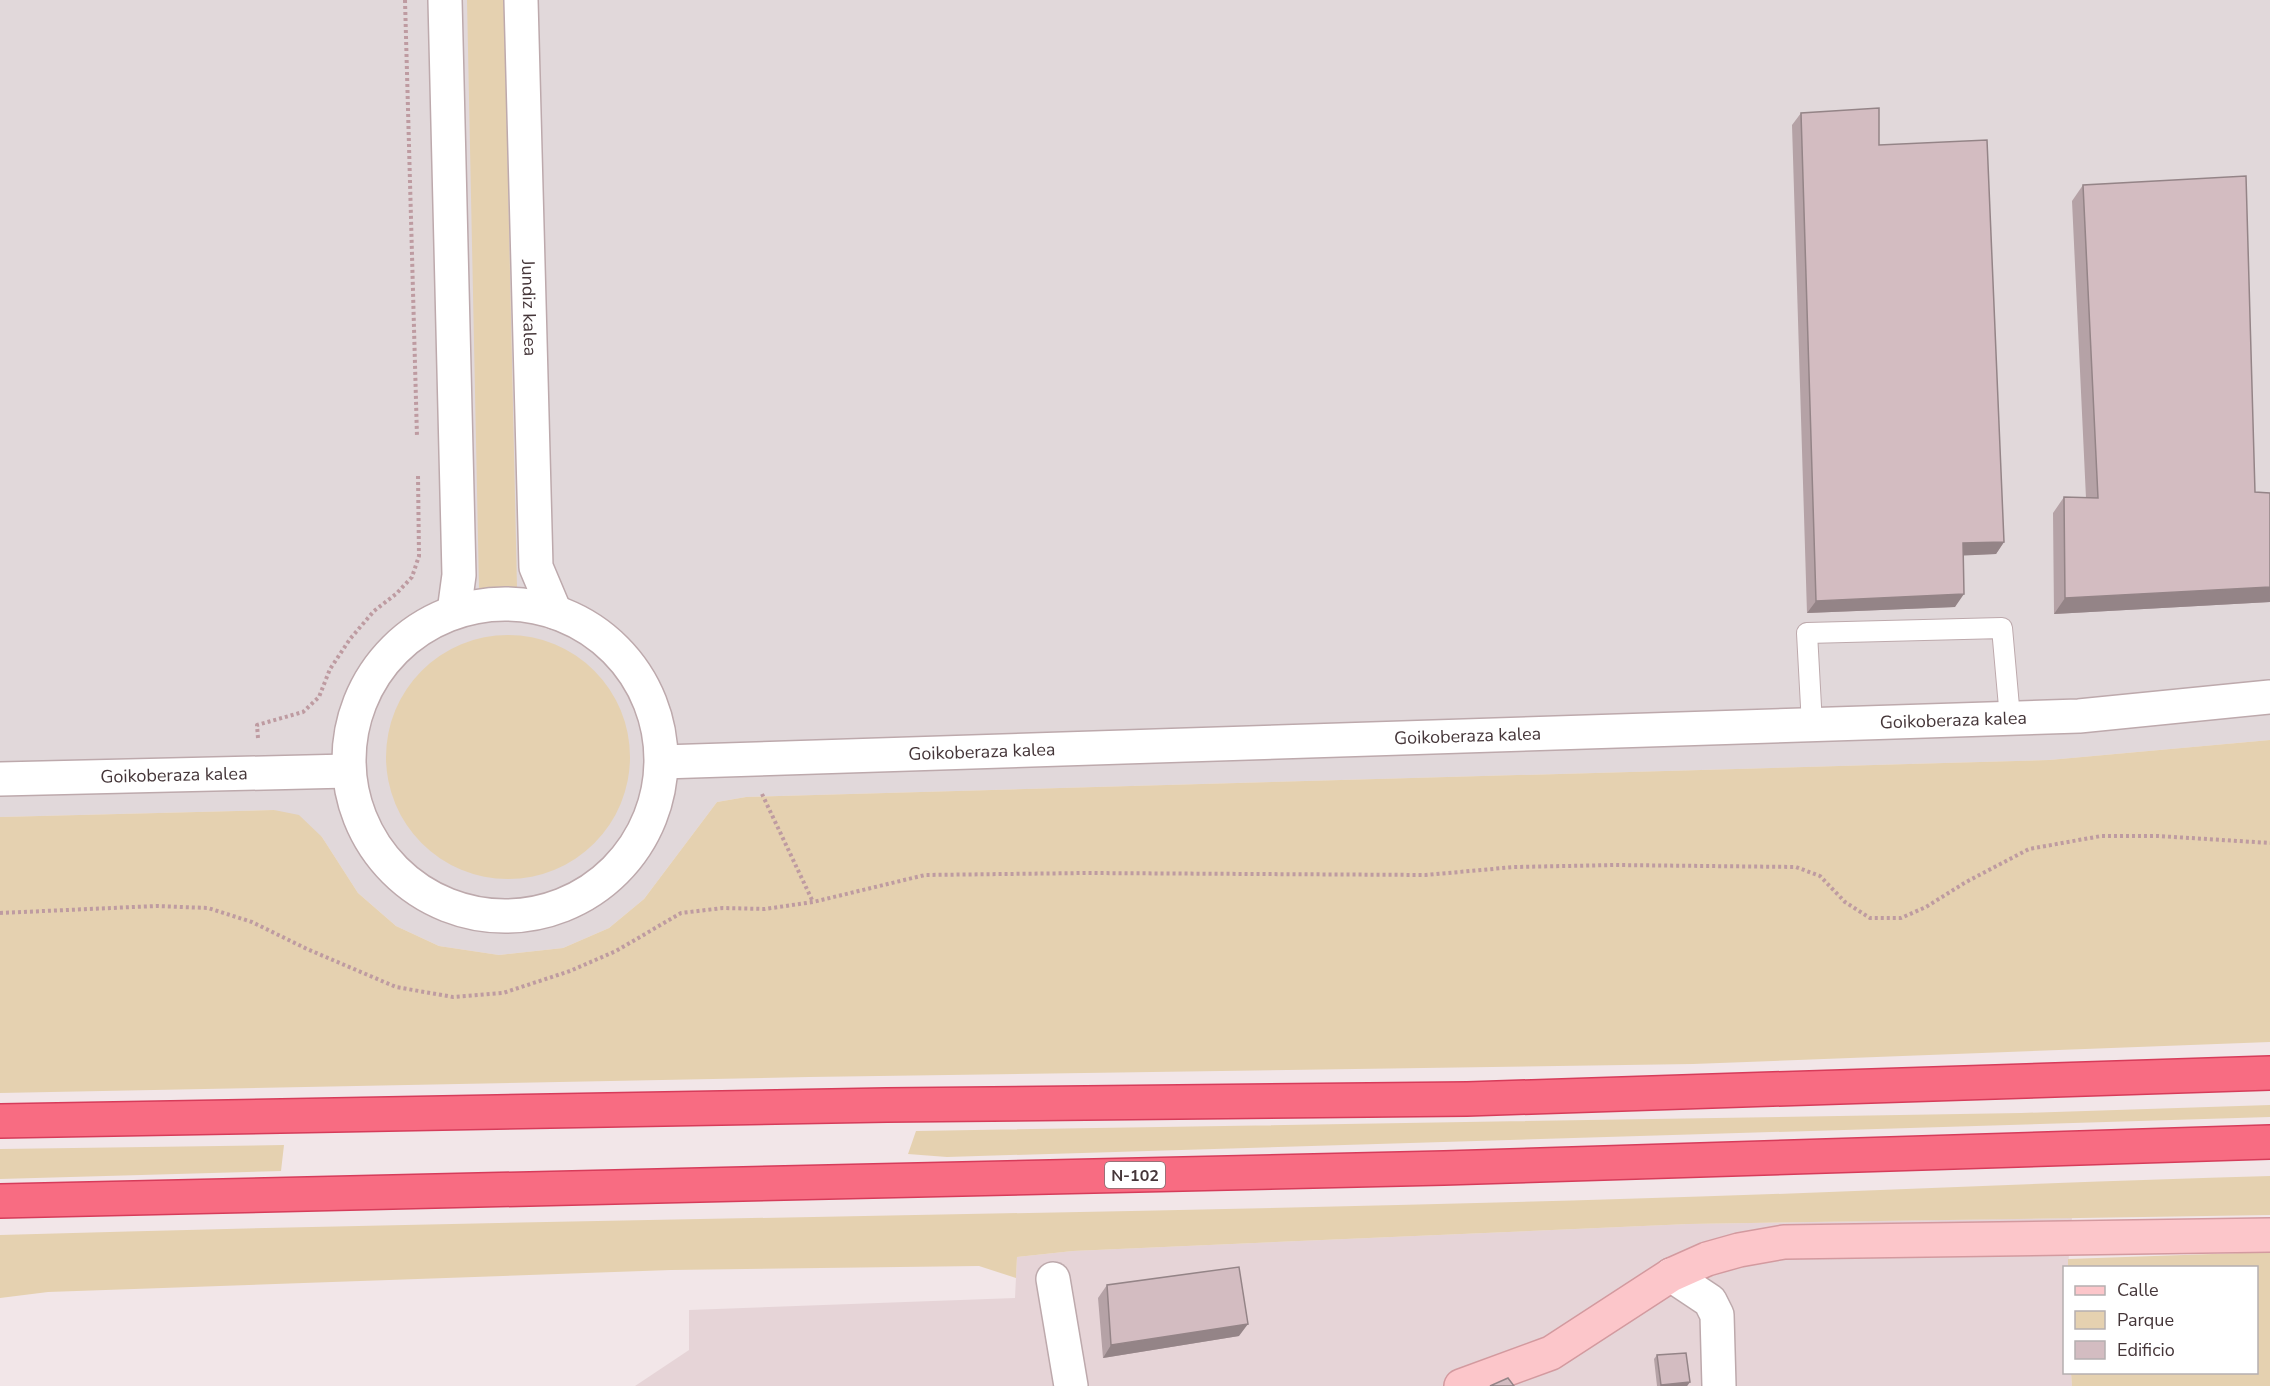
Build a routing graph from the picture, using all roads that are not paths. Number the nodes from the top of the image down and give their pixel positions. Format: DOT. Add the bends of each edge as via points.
graph roads {
  1 [pos="445,0"];
  2 [pos="521,0"];
  3 [pos="454,612"];
  4 [pos="555,612"];
  5 [pos="2270,697"];
  6 [pos="2010,718"];
  7 [pos="1812,725"];
  8 [pos="662,762"];
  9 [pos="348,771"];
  10 [pos="0,779"];
  11 [pos="2270,1073"];
  12 [pos="0,1121"];
  13 [pos="2270,1142"];
  14 [pos="0,1202"];
  15 [pos="2270,1235"];
  16 [pos="1671,1275"];
  17 [pos="1053,1279"];
  18 [pos="1071,1386"];
  19 [pos="1461,1386"];
  20 [pos="1719,1386"];
  1 -- 3 [label="street" via="459,575"];
  2 -- 4 [label="street, Jundiz kalea" via="536,567"];
  3 -- 4 [label="street" via="504,604"];
  3 -- 9 [label="street" via="409,636 374,674 353,720"];
  4 -- 8 [label="street" via="598,634 633,669 655,714"];
  5 -- 6 [label="street, Goikoberaza kalea" via="2079,716"];
  6 -- 7 [label="street, Goikoberaza kalea"];
  6 -- 7 [label="lane" via="2002,628 1807,633"];
  7 -- 8 [label="street, Goikoberaza kalea"];
  8 -- 9 [label="street" via="653,814 626,860 586,895 536,914 483,916 432,899 390,867 361,823"];
  9 -- 10 [label="street, Goikoberaza kalea"];
  11 -- 12 [label="highway" via="1467,1100"];
  13 -- 14 [label="highway, N-102" via="1444,1168"];
  15 -- 16 [label="street" via="1784,1242 1707,1259"];
  16 -- 19 [label="street" via="1551,1353"];
  16 -- 20 [label="street" via="1710,1301 1717,1315"];
  17 -- 18 [label="street"];
}
